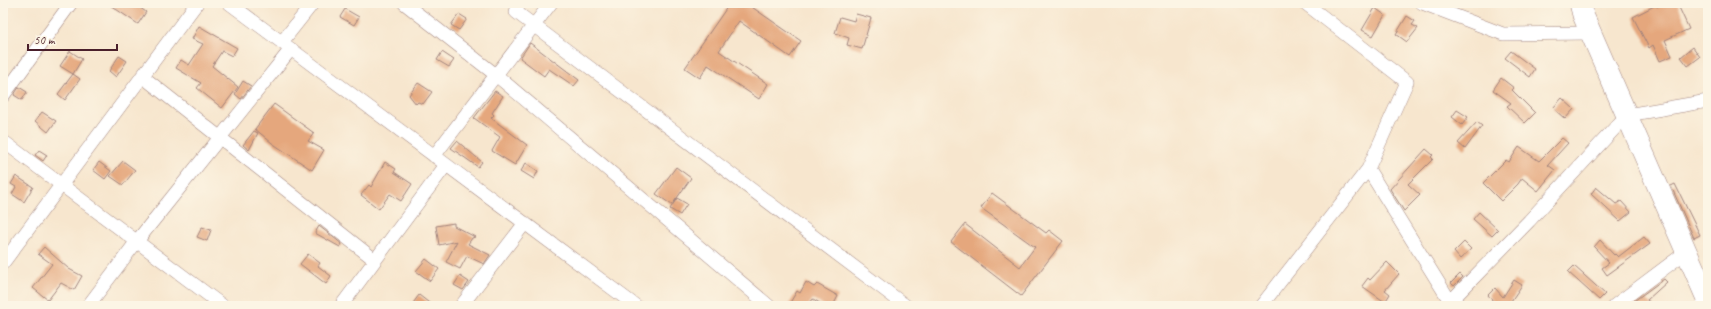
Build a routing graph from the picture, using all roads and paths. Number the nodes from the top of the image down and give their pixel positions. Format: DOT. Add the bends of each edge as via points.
graph roads {
  1 [pos="71,3"];
  2 [pos="197,3"];
  3 [pos="229,3"];
  4 [pos="313,3"];
  5 [pos="404,3"];
  6 [pos="519,3"];
  7 [pos="550,3"];
  8 [pos="1305,3"];
  9 [pos="1422,3"];
  10 [pos="1580,3"];
  11 [pos="534,25"];
  12 [pos="1591,33"];
  13 [pos="286,46"];
  14 [pos="496,75"];
  15 [pos="142,76"];
  16 [pos="3,96"];
  17 [pos="1708,101"];
  18 [pos="1627,115"];
  19 [pos="220,137"];
  20 [pos="3,142"];
  21 [pos="434,156"];
  22 [pos="446,164"];
  23 [pos="1368,169"];
  24 [pos="62,185"];
  25 [pos="525,223"];
  26 [pos="137,241"];
  27 [pos="1686,252"];
  28 [pos="375,260"];
  29 [pos="3,263"];
  30 [pos="1708,301"];
  31 [pos="1450,304"];
  32 [pos="88,306"];
  33 [pos="223,306"];
  34 [pos="341,306"];
  35 [pos="461,306"];
  36 [pos="636,306"];
  37 [pos="769,306"];
  38 [pos="906,306"];
  39 [pos="1261,306"];
  40 [pos="1614,306"];
  1 -- 16 [label="street"];
  2 -- 15 [label="street"];
  3 -- 13 [label="street"];
  4 -- 13 [label="street"];
  5 -- 14 [label="street"];
  6 -- 11 [label="street" via="516,12"];
  7 -- 11 [label="street"];
  8 -- 23 [label="street" via="1407,82"];
  9 -- 12 [label="street" via="1503,34"];
  10 -- 12 [label="highway"];
  11 -- 14 [label="street"];
  11 -- 38 [label="street"];
  12 -- 18 [label="highway"];
  13 -- 19 [label="street"];
  13 -- 21 [label="street"];
  14 -- 21 [label="street"];
  14 -- 37 [label="street"];
  15 -- 19 [label="street"];
  15 -- 24 [label="street"];
  17 -- 18 [label="street"];
  18 -- 27 [label="highway"];
  18 -- 31 [label="street"];
  19 -- 26 [label="street"];
  19 -- 28 [label="street"];
  20 -- 24 [label="street"];
  21 -- 22 [label="street"];
  22 -- 25 [label="street"];
  22 -- 28 [label="street"];
  23 -- 31 [label="street"];
  23 -- 39 [label="street"];
  24 -- 26 [label="street"];
  24 -- 29 [label="street"];
  25 -- 35 [label="street"];
  25 -- 36 [label="street"];
  26 -- 32 [label="street"];
  26 -- 33 [label="street"];
  27 -- 30 [label="highway"];
  27 -- 40 [label="street"];
  28 -- 34 [label="street"];
}
